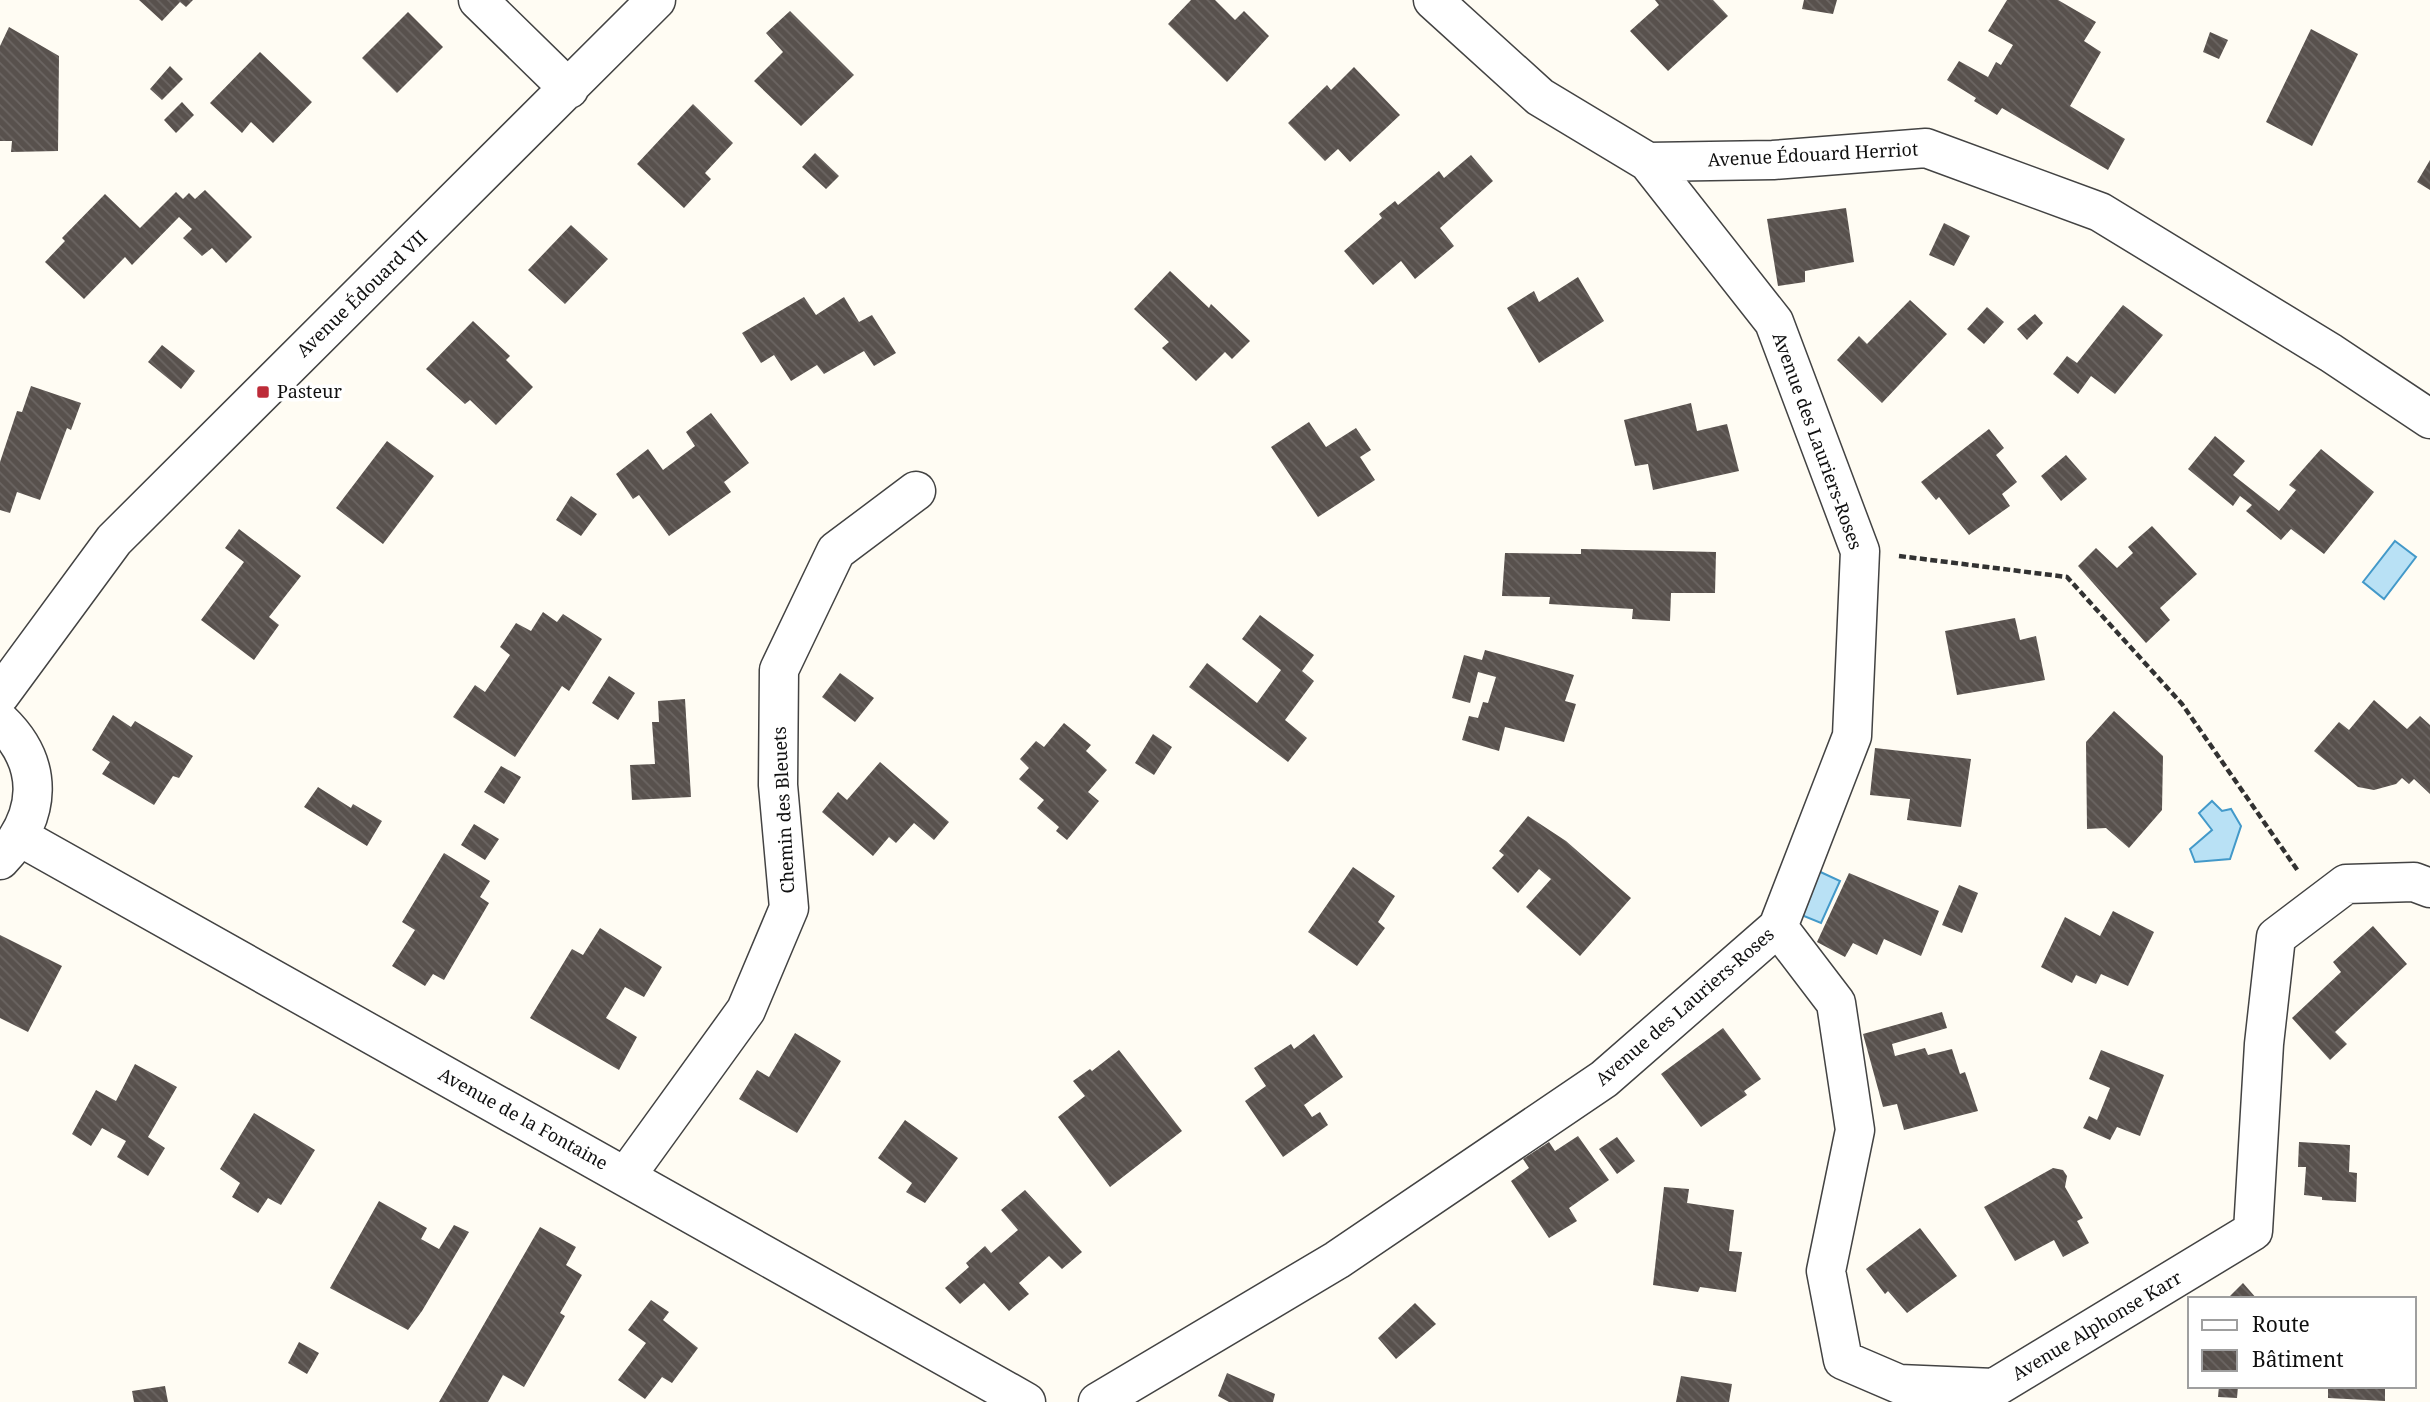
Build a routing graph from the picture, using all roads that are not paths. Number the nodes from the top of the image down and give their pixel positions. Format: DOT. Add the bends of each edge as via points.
graph roads {
  1 [pos="478,0"];
  2 [pos="656,0"];
  3 [pos="1433,0"];
  4 [pos="569,89"];
  5 [pos="1648,162"];
  6 [pos="2430,419"];
  7 [pos="916,491"];
  8 [pos="0,695"];
  9 [pos="0,721"];
  10 [pos="10,848"];
  11 [pos="2430,888"];
  12 [pos="1778,927"];
  13 [pos="626,1176"];
  14 [pos="1016,1400"];
  15 [pos="1098,1402"];
  1 -- 4 [label="street"];
  2 -- 4 [label="street, Avenue Édouard VII"];
  3 -- 5 [label="street" via="1540,97"];
  4 -- 8 [label="street, Avenue Édouard VII" via="114,540"];
  5 -- 6 [label="street, Avenue Édouard Herriot" via="1773,160 1926,148 2100,212 2332,353"];
  5 -- 12 [label="street, Avenue des Lauriers-Roses" via="1774,322 1860,551 1852,736"];
  7 -- 13 [label="street, Chemin des Bleuets" via="836,551 779,670 778,785 789,908 746,1010"];
  9 -- 10 [label="street" via="16,736 28,760 33,786 30,812"];
  10 -- 13 [label="street, Avenue de la Fontaine"];
  11 -- 12 [label="street, Avenue Alphonse Karr" via="2414,882 2346,884 2276,937 2264,1044 2253,1231 1994,1388 1899,1384 1843,1360 1825,1271 1855,1130 1836,1003"];
  12 -- 15 [label="street, Avenue des Lauriers-Roses" via="1604,1079 1337,1260"];
  13 -- 14 [label="street, Avenue de la Fontaine"];
}
